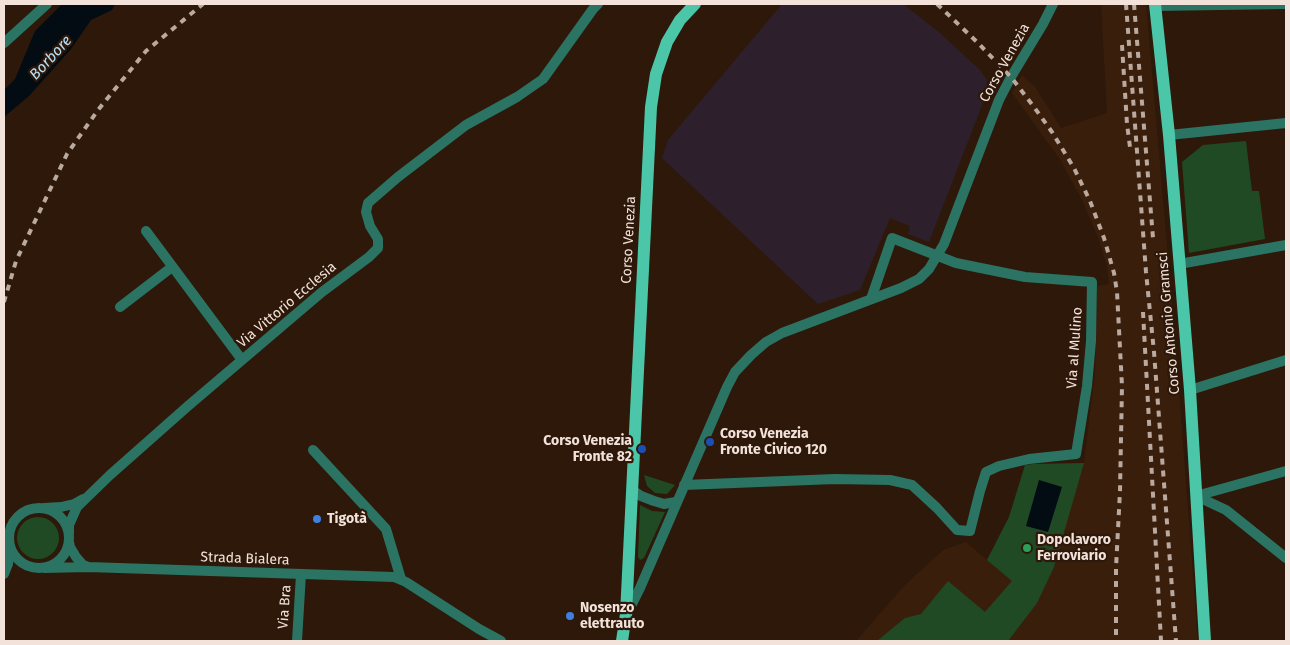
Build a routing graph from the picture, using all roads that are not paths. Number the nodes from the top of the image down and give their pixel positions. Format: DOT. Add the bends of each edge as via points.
graph roads {
  1 [pos="47,4"];
  2 [pos="598,4"];
  3 [pos="695,4"];
  4 [pos="1053,4"];
  5 [pos="1286,4"];
  6 [pos="1155,5"];
  7 [pos="4,43"];
  8 [pos="1286,123"];
  9 [pos="1169,135"];
  10 [pos="146,232"];
  11 [pos="1286,245"];
  12 [pos="938,255"];
  13 [pos="1179,264"];
  14 [pos="172,267"];
  15 [pos="871,299"];
  16 [pos="120,307"];
  17 [pos="242,360"];
  18 [pos="1286,360"];
  19 [pos="1190,390"];
  20 [pos="313,450"];
  21 [pos="1286,471"];
  22 [pos="684,485"];
  23 [pos="632,490"];
  24 [pos="1196,496"];
  25 [pos="84,499"];
  26 [pos="676,502"];
  27 [pos="44,508"];
  28 [pos="69,537"];
  29 [pos="8,539"];
  30 [pos="1286,558"];
  31 [pos="39,568"];
  32 [pos="88,568"];
  33 [pos="301,574"];
  34 [pos="4,575"];
  35 [pos="401,579"];
  36 [pos="626,614"];
  37 [pos="297,641"];
  38 [pos="501,641"];
  39 [pos="622,641"];
  40 [pos="1205,641"];
  1 -- 7 [label="street"];
  2 -- 17 [label="street, Via Vittorio Ecclesia" via="543,79 466,125 368,203 366,212 378,239 378,248"];
  3 -- 23 [label="main road, Corso Venezia" via="680,20 667,42 656,74 651,107"];
  4 -- 12 [label="street, Corso Venezia" via="999,100"];
  5 -- 6 [label="street"];
  6 -- 9 [label="main road, Corso Antonio Gramsci"];
  8 -- 9 [label="street"];
  9 -- 13 [label="main road, Corso Antonio Gramsci"];
  10 -- 14 [label="street"];
  11 -- 13 [label="street"];
  12 -- 15 [label="street, Corso Venezia" via="919,279"];
  12 -- 15 [label="street, Via al Mulino" via="892,238"];
  12 -- 22 [label="street, Via al Mulino" via="956,263 1025,277 1092,282 1087,386 1076,454 1029,460 986,472 970,531 957,530 912,485 890,480"];
  13 -- 19 [label="main road, Corso Antonio Gramsci"];
  14 -- 16 [label="street"];
  14 -- 17 [label="street"];
  15 -- 22 [label="street, Corso Venezia" via="782,333 751,355 727,386"];
  17 -- 25 [label="street, Via Vittorio Ecclesia"];
  18 -- 19 [label="street"];
  19 -- 24 [label="main road, Corso Antonio Gramsci"];
  20 -- 35 [label="street" via="386,528"];
  21 -- 24 [label="street"];
  22 -- 26 [label="street, Corso Venezia"];
  23 -- 26 [label="street" via="664,504"];
  23 -- 36 [label="main road, Corso Venezia"];
  24 -- 30 [label="street" via="1226,510"];
  24 -- 40 [label="main road, Corso Antonio Gramsci"];
  25 -- 27 [label="street, Via Vittorio Ecclesia" via="61,507"];
  25 -- 28 [label="street, Via Vittorio Ecclesia" via="72,515"];
  26 -- 36 [label="street, Corso Venezia"];
  27 -- 28 [label="street" via="63,519"];
  27 -- 29 [label="street" via="26,510 19,515 13,522"];
  28 -- 31 [label="street" via="64,555 58,562"];
  28 -- 32 [label="street" via="76,557"];
  29 -- 31 [label="street" via="14,556 23,564"];
  29 -- 34 [label="street" via="9,559"];
  31 -- 32 [label="street, Strada Bialera"];
  31 -- 34 [label="street" via="17,568"];
  32 -- 33 [label="street, Strada Bialera"];
  33 -- 35 [label="street, Strada Bialera"];
  33 -- 37 [label="street, Via Bra"];
  35 -- 38 [label="street, Strada Bialera"];
  36 -- 39 [label="main road, Corso Venezia"];
}
